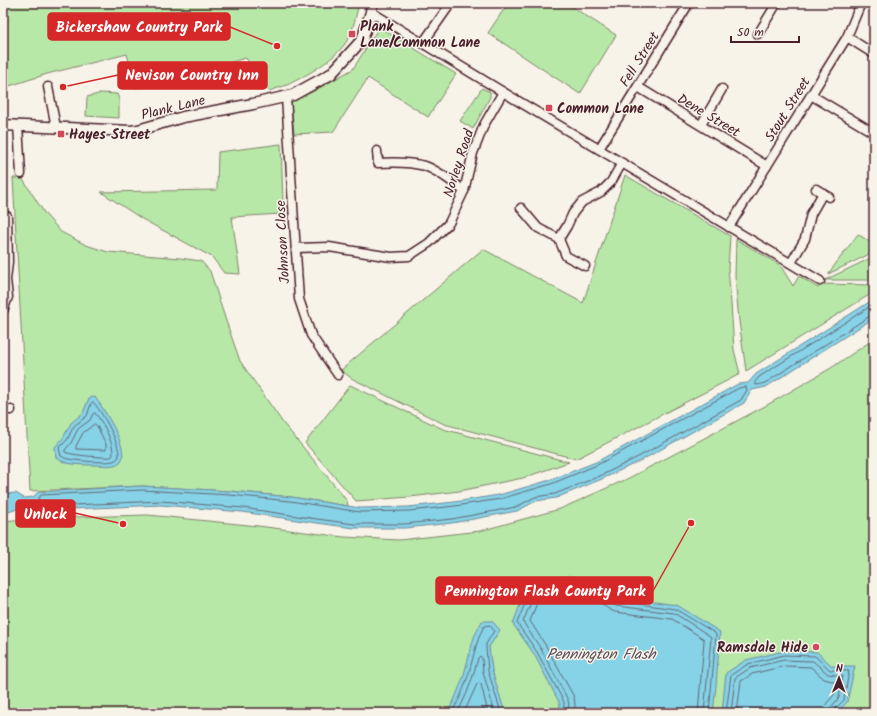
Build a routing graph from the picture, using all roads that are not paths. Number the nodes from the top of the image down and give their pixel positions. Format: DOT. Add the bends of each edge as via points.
graph roads {
  1 [pos="451,3"];
  2 [pos="689,3"];
  3 [pos="777,3"];
  4 [pos="861,3"];
  5 [pos="372,7"];
  6 [pos="758,34"];
  7 [pos="847,37"];
  8 [pos="423,43"];
  9 [pos="874,54"];
  10 [pos="48,87"];
  11 [pos="638,87"];
  12 [pos="722,89"];
  13 [pos="503,92"];
  14 [pos="811,95"];
  15 [pos="286,97"];
  16 [pos="3,125"];
  17 [pos="18,125"];
  18 [pos="701,125"];
  19 [pos="56,128"];
  20 [pos="871,131"];
  21 [pos="599,149"];
  22 [pos="377,151"];
  23 [pos="622,163"];
  24 [pos="767,166"];
  25 [pos="21,174"];
  26 [pos="464,191"];
  27 [pos="823,193"];
  28 [pos="521,208"];
  29 [pos="7,216"];
  30 [pos="730,227"];
  31 [pos="5,232"];
  32 [pos="559,239"];
  33 [pos="296,248"];
  34 [pos="791,264"];
  35 [pos="585,266"];
  36 [pos="820,281"];
  37 [pos="3,311"];
  38 [pos="338,375"];
  1 -- 8 [label="street"];
  2 -- 11 [label="street, Fell Street"];
  3 -- 6 [label="street"];
  4 -- 7 [label="street, Stout Street"];
  5 -- 8 [label="street"];
  5 -- 15 [label="street, Plank Lane" via="362,40 330,74"];
  7 -- 9 [label="street"];
  7 -- 14 [label="street, Stout Street"];
  8 -- 13 [label="street"];
  10 -- 19 [label="street"];
  11 -- 18 [label="street, Dene Street"];
  11 -- 21 [label="street, Fell Street"];
  12 -- 18 [label="street"];
  13 -- 21 [label="street"];
  13 -- 26 [label="street, Norley Road" via="484,125 473,154"];
  14 -- 20 [label="street"];
  14 -- 24 [label="street, Stout Street"];
  15 -- 19 [label="street, Plank Lane" via="183,117 138,130"];
  15 -- 33 [label="street, Johnson Close"];
  16 -- 17 [label="street, Plank Lane"];
  17 -- 19 [label="street, Plank Lane"];
  17 -- 25 [label="street"];
  18 -- 24 [label="street, Dene Street"];
  21 -- 23 [label="street"];
  22 -- 26 [label="street" via="378,163 426,166"];
  23 -- 30 [label="street"];
  23 -- 32 [label="street" via="612,182 601,192 582,202"];
  24 -- 30 [label="street, Stout Street"];
  26 -- 33 [label="street, Norley Road" via="449,223 429,243 409,256 391,256 329,247"];
  27 -- 34 [label="street" via="811,214 805,239"];
  28 -- 32 [label="street" via="538,228"];
  29 -- 31 [label="street"];
  30 -- 34 [label="street"];
  31 -- 37 [label="street" via="8,297"];
  32 -- 35 [label="street" via="566,256"];
  33 -- 38 [label="street, Johnson Close" via="299,299 311,335"];
  34 -- 36 [label="street"];
}
